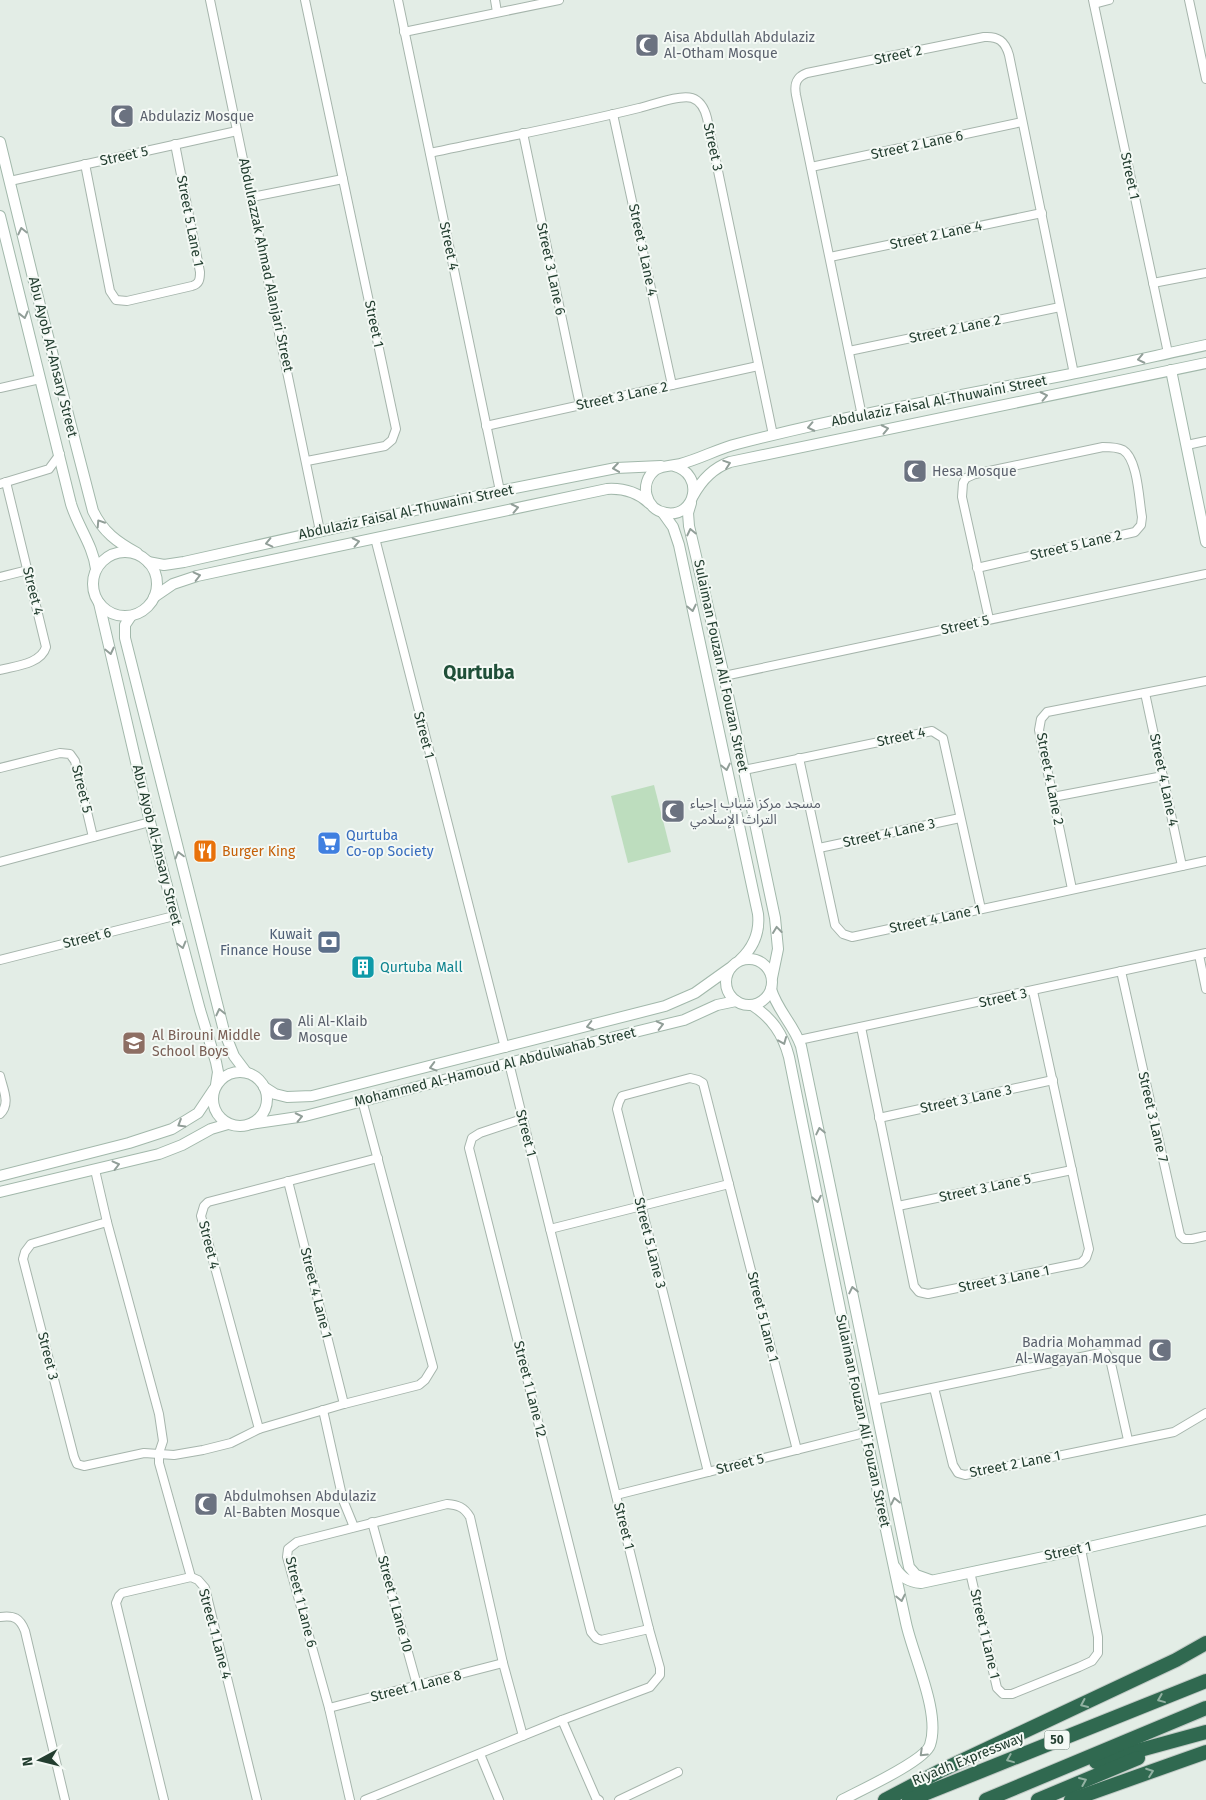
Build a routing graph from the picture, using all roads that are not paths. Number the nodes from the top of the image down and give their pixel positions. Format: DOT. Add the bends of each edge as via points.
graph roads {
  1 [pos="210,0"];
  2 [pos="305,0"];
  3 [pos="398,0"];
  4 [pos="495,0"];
  5 [pos="559,0"];
  6 [pos="1109,0"];
  7 [pos="1189,0"];
  8 [pos="1093,2"];
  9 [pos="497,12"];
  10 [pos="404,32"];
  11 [pos="1206,79"];
  12 [pos="613,114"];
  13 [pos="1022,122"];
  14 [pos="237,131"];
  15 [pos="523,134"];
  16 [pos="0,142"];
  17 [pos="175,144"];
  18 [pos="430,153"];
  19 [pos="85,164"];
  20 [pos="811,167"];
  21 [pos="343,179"];
  22 [pos="10,181"];
  23 [pos="252,197"];
  24 [pos="1042,213"];
  25 [pos="0,216"];
  26 [pos="28,256"];
  27 [pos="830,257"];
  28 [pos="12,262"];
  29 [pos="1206,273"];
  30 [pos="1153,283"];
  31 [pos="35,286"];
  32 [pos="19,292"];
  33 [pos="1060,307"];
  34 [pos="1206,345"];
  35 [pos="849,351"];
  36 [pos="1168,353"];
  37 [pos="1206,363"];
  38 [pos="758,366"];
  39 [pos="1171,370"];
  40 [pos="1074,374"];
  41 [pos="40,379"];
  42 [pos="672,385"];
  43 [pos="0,388"];
  44 [pos="977,392"];
  45 [pos="952,397"];
  46 [pos="580,405"];
  47 [pos="980,409"];
  48 [pos="956,414"];
  49 [pos="862,416"];
  50 [pos="486,426"];
  51 [pos="773,435"];
  52 [pos="1206,441"];
  53 [pos="1187,445"];
  54 [pos="60,454"];
  55 [pos="307,461"];
  56 [pos="669,466"];
  57 [pos="49,469"];
  58 [pos="66,478"];
  59 [pos="3,483"];
  60 [pos="500,491"];
  61 [pos="692,499"];
  62 [pos="651,505"];
  63 [pos="663,513"];
  64 [pos="320,531"];
  65 [pos="375,538"];
  66 [pos="1206,542"];
  67 [pos="137,553"];
  68 [pos="148,562"];
  69 [pos="977,568"];
  70 [pos="96,569"];
  71 [pos="28,570"];
  72 [pos="1206,574"];
  73 [pos="0,577"];
  74 [pos="703,582"];
  75 [pos="688,585"];
  76 [pos="154,597"];
  77 [pos="99,604"];
  78 [pos="131,616"];
  79 [pos="989,619"];
  80 [pos="0,670"];
  81 [pos="724,676"];
  82 [pos="1206,681"];
  83 [pos="1145,693"];
  84 [pos="148,733"];
  85 [pos="130,739"];
  86 [pos="799,758"];
  87 [pos="0,768"];
  88 [pos="744,770"];
  89 [pos="1163,776"];
  90 [pos="1053,797"];
  91 [pos="960,818"];
  92 [pos="150,822"];
  93 [pos="93,837"];
  94 [pos="819,848"];
  95 [pos="1206,861"];
  96 [pos="0,862"];
  97 [pos="1182,866"];
  98 [pos="1072,890"];
  99 [pos="981,909"];
  100 [pos="174,916"];
  101 [pos="1202,954"];
  102 [pos="0,960"];
  103 [pos="740,960"];
  104 [pos="730,968"];
  105 [pos="1121,971"];
  106 [pos="772,984"];
  107 [pos="1206,989"];
  108 [pos="1033,991"];
  109 [pos="736,1002"];
  110 [pos="752,1005"];
  111 [pos="861,1027"];
  112 [pos="799,1040"];
  113 [pos="505,1048"];
  114 [pos="509,1063"];
  115 [pos="246,1072"];
  116 [pos="0,1076"];
  117 [pos="1053,1080"];
  118 [pos="703,1084"];
  119 [pos="215,1087"];
  120 [pos="264,1087"];
  121 [pos="362,1100"];
  122 [pos="0,1114"];
  123 [pos="879,1118"];
  124 [pos="522,1119"];
  125 [pos="228,1124"];
  126 [pos="251,1124"];
  127 [pos="378,1158"];
  128 [pos="52,1162"];
  129 [pos="30,1168"];
  130 [pos="95,1170"];
  131 [pos="1072,1170"];
  132 [pos="0,1176"];
  133 [pos="56,1178"];
  134 [pos="288,1181"];
  135 [pos="34,1183"];
  136 [pos="729,1184"];
  137 [pos="0,1192"];
  138 [pos="641,1206"];
  139 [pos="898,1206"];
  140 [pos="107,1222"];
  141 [pos="550,1229"];
  142 [pos="1206,1236"];
  143 [pos="859,1319"];
  144 [pos="842,1326"];
  145 [pos="864,1344"];
  146 [pos="846,1347"];
  147 [pos="934,1388"];
  148 [pos="874,1400"];
  149 [pos="344,1404"];
  150 [pos="323,1410"];
  151 [pos="1206,1413"];
  152 [pos="259,1429"];
  153 [pos="864,1433"];
  154 [pos="1128,1440"];
  155 [pos="797,1450"];
  156 [pos="158,1453"];
  157 [pos="708,1472"];
  158 [pos="616,1495"];
  159 [pos="1206,1520"];
  160 [pos="372,1522"];
  161 [pos="354,1527"];
  162 [pos="905,1549"];
  163 [pos="1080,1549"];
  164 [pos="891,1557"];
  165 [pos="970,1572"];
  166 [pos="191,1577"];
  167 [pos="930,1580"];
  168 [pos="0,1617"];
  169 [pos="649,1629"];
  170 [pos="1206,1643"];
  171 [pos="1206,1655"];
  172 [pos="504,1664"];
  173 [pos="1206,1681"];
  174 [pos="417,1685"];
  175 [pos="1105,1694"];
  176 [pos="329,1708"];
  177 [pos="1206,1708"];
  178 [pos="562,1720"];
  179 [pos="1201,1733"];
  180 [pos="523,1736"];
  181 [pos="1206,1752"];
  182 [pos="480,1754"];
  183 [pos="678,1772"];
  184 [pos="65,1800"];
  185 [pos="164,1800"];
  186 [pos="256,1800"];
  187 [pos="350,1800"];
  188 [pos="364,1800"];
  189 [pos="499,1800"];
  190 [pos="599,1800"];
  191 [pos="619,1800"];
  192 [pos="842,1800"];
  193 [pos="884,1800"];
  194 [pos="909,1800"];
  195 [pos="988,1800"];
  196 [pos="1038,1800"];
  197 [pos="1071,1800"];
  1 -- 14 [label="street, Abdulrazzak Ahmad Alanjari Street"];
  2 -- 21 [label="street, Street 1"];
  3 -- 10 [label="street, Street 4"];
  4 -- 9 [label="street"];
  5 -- 9 [label="street"];
  6 -- 8 [label="street"];
  7 -- 11 [label="street"];
  8 -- 30 [label="street, Street 1"];
  9 -- 10 [label="street"];
  10 -- 18 [label="street, Street 4"];
  12 -- 15 [label="street, Street 3"];
  12 -- 38 [label="street, Street 3" via="684,98 692,98 703,107"];
  12 -- 42 [label="street, Street 3 Lane 4"];
  13 -- 20 [label="street, Street 2 Lane 6"];
  13 -- 20 [label="street, Street 2" via="1007,48 1002,40 996,38 984,37 807,73 797,80 795,90"];
  13 -- 24 [label="street, Street 2"];
  14 -- 17 [label="street, Street 5"];
  14 -- 23 [label="street, Abdulrazzak Ahmad Alanjari Street"];
  15 -- 18 [label="street, Street 3"];
  15 -- 46 [label="street, Street 3 Lane 6"];
  16 -- 22 [label="street, Abu Ayob Al-Ansary Street"];
  17 -- 19 [label="street, Street 5"];
  17 -- 19 [label="street, Street 5 Lane 1" via="200,280 192,286 127,301 116,300 110,291"];
  18 -- 50 [label="street, Street 4"];
  19 -- 22 [label="street, Street 5"];
  20 -- 27 [label="street, Street 2"];
  21 -- 23 [label="street"];
  21 -- 55 [label="street, Street 1" via="396,429 392,440 385,446"];
  26 -- 22 [label="street, Abu Ayob Al-Ansary Street, one-way"];
  23 -- 55 [label="street, Abdulrazzak Ahmad Alanjari Street"];
  24 -- 27 [label="street, Street 2 Lane 4"];
  24 -- 33 [label="street, Street 2"];
  25 -- 28 [label="street, Abu Ayob Al-Ansary Street"];
  26 -- 28 [label="street" via="27,263 21,267"];
  26 -- 31 [label="street, Abu Ayob Al-Ansary Street"];
  27 -- 35 [label="street, Street 2"];
  28 -- 32 [label="street, Abu Ayob Al-Ansary Street"];
  29 -- 30 [label="street"];
  30 -- 36 [label="street, Street 1"];
  31 -- 32 [label="street" via="26,281 19,286"];
  67 -- 31 [label="street, Abu Ayob Al-Ansary Street, one-way" via="111,537 93,511"];
  32 -- 41 [label="street, Abu Ayob Al-Ansary Street, one-way"];
  33 -- 35 [label="street, Street 2 Lane 2"];
  33 -- 40 [label="street, Street 2"];
  34 -- 36 [label="street, Abdulaziz Faisal Al-Thuwaini Street"];
  35 -- 49 [label="street, Street 2"];
  36 -- 40 [label="street, Abdulaziz Faisal Al-Thuwaini Street, one-way"];
  37 -- 39 [label="street, Abdulaziz Faisal Al-Thuwaini Street"];
  38 -- 42 [label="street, Street 3 Lane 2"];
  38 -- 51 [label="street, Street 3"];
  47 -- 39 [label="street, Abdulaziz Faisal Al-Thuwaini Street, one-way"];
  39 -- 53 [label="street"];
  40 -- 44 [label="street, Abdulaziz Faisal Al-Thuwaini Street"];
  41 -- 43 [label="street"];
  41 -- 54 [label="street, Abu Ayob Al-Ansary Street"];
  42 -- 46 [label="street, Street 3 Lane 2"];
  44 -- 45 [label="street, Abdulaziz Faisal Al-Thuwaini Street"];
  44 -- 47 [label="street" via="974,404"];
  45 -- 48 [label="street" via="961,405"];
  45 -- 49 [label="street, Abdulaziz Faisal Al-Thuwaini Street"];
  46 -- 50 [label="street, Street 3 Lane 2"];
  47 -- 48 [label="street, Abdulaziz Faisal Al-Thuwaini Street"];
  61 -- 48 [label="street, Abdulaziz Faisal Al-Thuwaini Street, one-way" via="707,476 723,465"];
  49 -- 51 [label="street, Abdulaziz Faisal Al-Thuwaini Street, one-way"];
  50 -- 60 [label="street, Street 4"];
  51 -- 56 [label="street, Abdulaziz Faisal Al-Thuwaini Street"];
  52 -- 53 [label="street"];
  53 -- 66 [label="street"];
  54 -- 57 [label="street"];
  54 -- 58 [label="street, Abu Ayob Al-Ansary Street"];
  55 -- 64 [label="street, Abdulrazzak Ahmad Alanjari Street"];
  56 -- 60 [label="street, Abdulaziz Faisal Al-Thuwaini Street, one-way" via="616,468"];
  56 -- 61 [label="street" via="686,472 692,479"];
  56 -- 62 [label="street" via="653,472 646,484"];
  57 -- 58 [label="street"];
  57 -- 59 [label="street, Street 4"];
  58 -- 70 [label="street, Abu Ayob Al-Ansary Street" via="75,516 91,547"];
  59 -- 71 [label="street, Street 4"];
  60 -- 64 [label="street, Abdulaziz Faisal Al-Thuwaini Street"];
  61 -- 63 [label="street" via="678,512"];
  74 -- 61 [label="street, Sulaiman Fouzan Ali Fouzan Street, one-way" via="688,522"];
  62 -- 63 [label="street"];
  65 -- 62 [label="street, Abdulaziz Faisal Al-Thuwaini Street, one-way" via="607,489 633,492"];
  63 -- 75 [label="street, Sulaiman Fouzan Ali Fouzan Street" via="678,539"];
  64 -- 68 [label="street, Abdulaziz Faisal Al-Thuwaini Street, one-way" via="184,562 164,565"];
  76 -- 65 [label="street, Abdulaziz Faisal Al-Thuwaini Street, one-way" via="173,584 197,576"];
  65 -- 113 [label="street, Street 1"];
  67 -- 68 [label="street"];
  67 -- 70 [label="street" via="115,552"];
  68 -- 76 [label="street" via="157,580"];
  69 -- 69 [label="street, Street 5 Lane 2" via="962,500 966,478 1103,447 1117,448 1129,455 1142,518 1135,532"];
  69 -- 79 [label="street, Street 5 Lane 2"];
  70 -- 77 [label="street" via="92,586"];
  71 -- 73 [label="street"];
  71 -- 80 [label="street, Street 4" via="46,642 45,651 33,661"];
  72 -- 79 [label="street, Street 5"];
  74 -- 75 [label="street"];
  74 -- 81 [label="street, Sulaiman Fouzan Ali Fouzan Street"];
  75 -- 103 [label="street, Sulaiman Fouzan Ali Fouzan Street, one-way" via="758,914 754,943"];
  76 -- 78 [label="street" via="143,611"];
  77 -- 78 [label="street" via="115,615"];
  77 -- 85 [label="street, Abu Ayob Al-Ansary Street, one-way"];
  78 -- 84 [label="street, Abu Ayob Al-Ansary Street" via="125,625 125,638"];
  79 -- 81 [label="street, Street 5"];
  81 -- 88 [label="street, Sulaiman Fouzan Ali Fouzan Street"];
  82 -- 83 [label="street, Street 4 Lane 2"];
  83 -- 89 [label="street, Street 4 Lane 4"];
  83 -- 90 [label="street, Street 4 Lane 2" via="1045,714 1039,730"];
  84 -- 85 [label="street"];
  115 -- 84 [label="street, Abu Ayob Al-Ansary Street, one-way" via="234,1056 224,1031"];
  85 -- 92 [label="street, Abu Ayob Al-Ansary Street"];
  86 -- 88 [label="street, Street 4"];
  86 -- 91 [label="street, Street 4" via="932,731 944,738"];
  86 -- 94 [label="street, Street 4 Lane 1"];
  87 -- 93 [label="street, Street 5" via="60,753 70,754 75,761"];
  106 -- 88 [label="street, Sulaiman Fouzan Ali Fouzan Street, one-way" via="778,949 777,928"];
  89 -- 90 [label="street"];
  89 -- 97 [label="street, Street 4 Lane 4"];
  90 -- 98 [label="street, Street 4 Lane 2"];
  91 -- 94 [label="street, Street 4 Lane 3"];
  91 -- 99 [label="street, Street 4"];
  92 -- 93 [label="street"];
  92 -- 100 [label="street, Abu Ayob Al-Ansary Street"];
  93 -- 96 [label="street"];
  94 -- 99 [label="street, Street 4 Lane 1" via="835,925 843,934 852,936"];
  95 -- 97 [label="street, Street 4 Lane 1"];
  97 -- 98 [label="street, Street 4 Lane 1"];
  98 -- 99 [label="street, Street 4 Lane 1"];
  100 -- 102 [label="street, Street 6"];
  100 -- 119 [label="street, Abu Ayob Al-Ansary Street, one-way" via="216,1062"];
  101 -- 105 [label="street, Street 3"];
  101 -- 107 [label="street"];
  103 -- 104 [label="street"];
  103 -- 106 [label="street" via="761,962 768,968"];
  104 -- 109 [label="street" via="726,986"];
  104 -- 113 [label="street, Mohammed Al-Hamoud Al Abdulwahab Street, one-way" via="708,986 673,1004"];
  105 -- 108 [label="street, Street 3"];
  105 -- 142 [label="street, Street 3 Lane 7" via="1180,1235 1184,1239"];
  106 -- 110 [label="street" via="765,999"];
  106 -- 112 [label="street, Sulaiman Fouzan Ali Fouzan Street" via="775,1001"];
  108 -- 111 [label="street, Street 3"];
  108 -- 117 [label="street, Street 3 Lane 1"];
  109 -- 110 [label="street"];
  114 -- 109 [label="street, Mohammed Al-Hamoud Al Abdulwahab Street, one-way" via="684,1020 717,1005"];
  110 -- 144 [label="street, Sulaiman Fouzan Ali Fouzan Street, one-way" via="774,1023 786,1048"];
  111 -- 112 [label="street, Street 3"];
  111 -- 123 [label="street, Street 3 Lane 1"];
  143 -- 112 [label="street, Sulaiman Fouzan Ali Fouzan Street, one-way"];
  113 -- 120 [label="street, Mohammed Al-Hamoud Al Abdulwahab Street, one-way" via="312,1096 287,1097"];
  114 -- 121 [label="street, Mohammed Al-Hamoud Al Abdulwahab Street"];
  114 -- 124 [label="street, Street 1"];
  115 -- 119 [label="street" via="231,1073"];
  115 -- 120 [label="street" via="255,1076"];
  116 -- 122 [label="street" via="7,1103"];
  117 -- 123 [label="street, Street 3 Lane 3"];
  117 -- 131 [label="street, Street 3 Lane 1"];
  118 -- 136 [label="street, Street 5 Lane 1"];
  118 -- 138 [label="street, Street 5 Lane 3" via="690,1078 622,1096 617,1110"];
  119 -- 125 [label="street" via="214,1107"];
  119 -- 128 [label="street, one-way" via="198,1113 172,1130"];
  120 -- 126 [label="street" via="266,1106 262,1115"];
  126 -- 121 [label="street, Mohammed Al-Hamoud Al Abdulwahab Street, one-way" via="305,1116"];
  121 -- 127 [label="street"];
  123 -- 139 [label="street, Street 3 Lane 1"];
  124 -- 141 [label="street, Street 1"];
  124 -- 169 [label="street, Street 1 Lane 12" via="480,1132 472,1138 469,1148 591,1632 601,1640"];
  125 -- 126 [label="street"];
  130 -- 125 [label="street, one-way" via="159,1154"];
  127 -- 134 [label="street, Street 4"];
  127 -- 149 [label="street" via="433,1368 418,1385"];
  128 -- 129 [label="street"];
  128 -- 133 [label="street" via="50,1171"];
  129 -- 132 [label="street"];
  129 -- 135 [label="street" via="35,1175"];
  130 -- 133 [label="street"];
  130 -- 140 [label="street"];
  131 -- 139 [label="street, Street 3 Lane 5"];
  131 -- 139 [label="street, Street 3 Lane 1" via="1089,1249 1081,1264 928,1294 919,1292 914,1286"];
  133 -- 135 [label="street"];
  134 -- 149 [label="street, Street 4 Lane 1"];
  134 -- 152 [label="street, Street 4" via="208,1202 201,1216"];
  135 -- 137 [label="street"];
  136 -- 138 [label="street"];
  136 -- 155 [label="street, Street 5 Lane 1"];
  138 -- 141 [label="street"];
  138 -- 157 [label="street, Street 5 Lane 3"];
  140 -- 156 [label="street" via="159,1414 163,1441"];
  140 -- 156 [label="street, Street 3" via="32,1244 24,1259 77,1464 84,1466"];
  141 -- 158 [label="street, Street 1"];
  143 -- 144 [label="street" via="854,1328"];
  143 -- 145 [label="street, Sulaiman Fouzan Ali Fouzan Street"];
  144 -- 146 [label="street, Sulaiman Fouzan Ali Fouzan Street"];
  145 -- 146 [label="street" via="854,1341"];
  145 -- 148 [label="street, Sulaiman Fouzan Ali Fouzan Street"];
  146 -- 153 [label="street, Sulaiman Fouzan Ali Fouzan Street"];
  147 -- 148 [label="street"];
  147 -- 154 [label="street, Street 2 Lane 1" via="953,1465 958,1473 965,1475"];
  147 -- 154 [label="street" via="1105,1352 1110,1359"];
  162 -- 148 [label="street, Sulaiman Fouzan Ali Fouzan Street, one-way"];
  149 -- 150 [label="street"];
  150 -- 152 [label="street"];
  150 -- 161 [label="street" via="343,1500"];
  151 -- 154 [label="street, Street 2 Lane 1" via="1174,1432"];
  152 -- 156 [label="street" via="231,1443 203,1450 174,1455"];
  153 -- 155 [label="street, Street 5"];
  153 -- 164 [label="street, Sulaiman Fouzan Ali Fouzan Street"];
  155 -- 157 [label="street, Street 5"];
  156 -- 166 [label="street"];
  157 -- 158 [label="street, Street 5"];
  158 -- 169 [label="street, Street 1"];
  159 -- 163 [label="street, Street 1"];
  160 -- 161 [label="street, Street 1 Lane 6"];
  160 -- 172 [label="street, Street 1 Lane 6" via="447,1504 465,1509 470,1517"];
  160 -- 174 [label="street, Street 1 Lane 10"];
  161 -- 176 [label="street, Street 1 Lane 6" via="297,1542 288,1549 287,1557"];
  162 -- 164 [label="street" via="900,1556"];
  162 -- 167 [label="street" via="912,1572"];
  163 -- 165 [label="street, Street 1"];
  163 -- 165 [label="street, Street 1 Lane 1" via="1098,1637 1098,1653 1092,1661 1012,1694 1002,1694 997,1688"];
  164 -- 167 [label="street, Street 1" via="903,1578 912,1582"];
  164 -- 192 [label="street, Sulaiman Fouzan Ali Fouzan Street, one-way" via="909,1636 931,1709 933,1729 930,1747 919,1758"];
  165 -- 167 [label="street, Street 1"];
  166 -- 185 [label="street, Street 1 Lane 4" via="122,1593 116,1604"];
  166 -- 186 [label="street, Street 1 Lane 4" via="205,1588"];
  168 -- 184 [label="street" via="15,1617 25,1631"];
  169 -- 178 [label="street, Street 1" via="660,1668 656,1681 650,1687"];
  170 -- 175 [label="highway"];
  171 -- 175 [label="highway"];
  172 -- 174 [label="street, Street 1 Lane 8"];
  172 -- 180 [label="street, Street 1 Lane 6"];
  173 -- 194 [label="highway, Riyadh Expressway / 50, one-way"];
  174 -- 176 [label="street, Street 1 Lane 8"];
  175 -- 193 [label="highway, one-way"];
  176 -- 187 [label="street, Street 1 Lane 6"];
  177 -- 195 [label="highway, 50"];
  178 -- 180 [label="street, Street 1"];
  178 -- 190 [label="street"];
  179 -- 195 [label="highway" via="1071,1769"];
  196 -- 179 [label="highway, one-way"];
  180 -- 182 [label="street, Street 1"];
  197 -- 181 [label="highway, one-way"];
  182 -- 188 [label="street, Street 1"];
  182 -- 189 [label="street"];
  183 -- 191 [label="street"];
}
